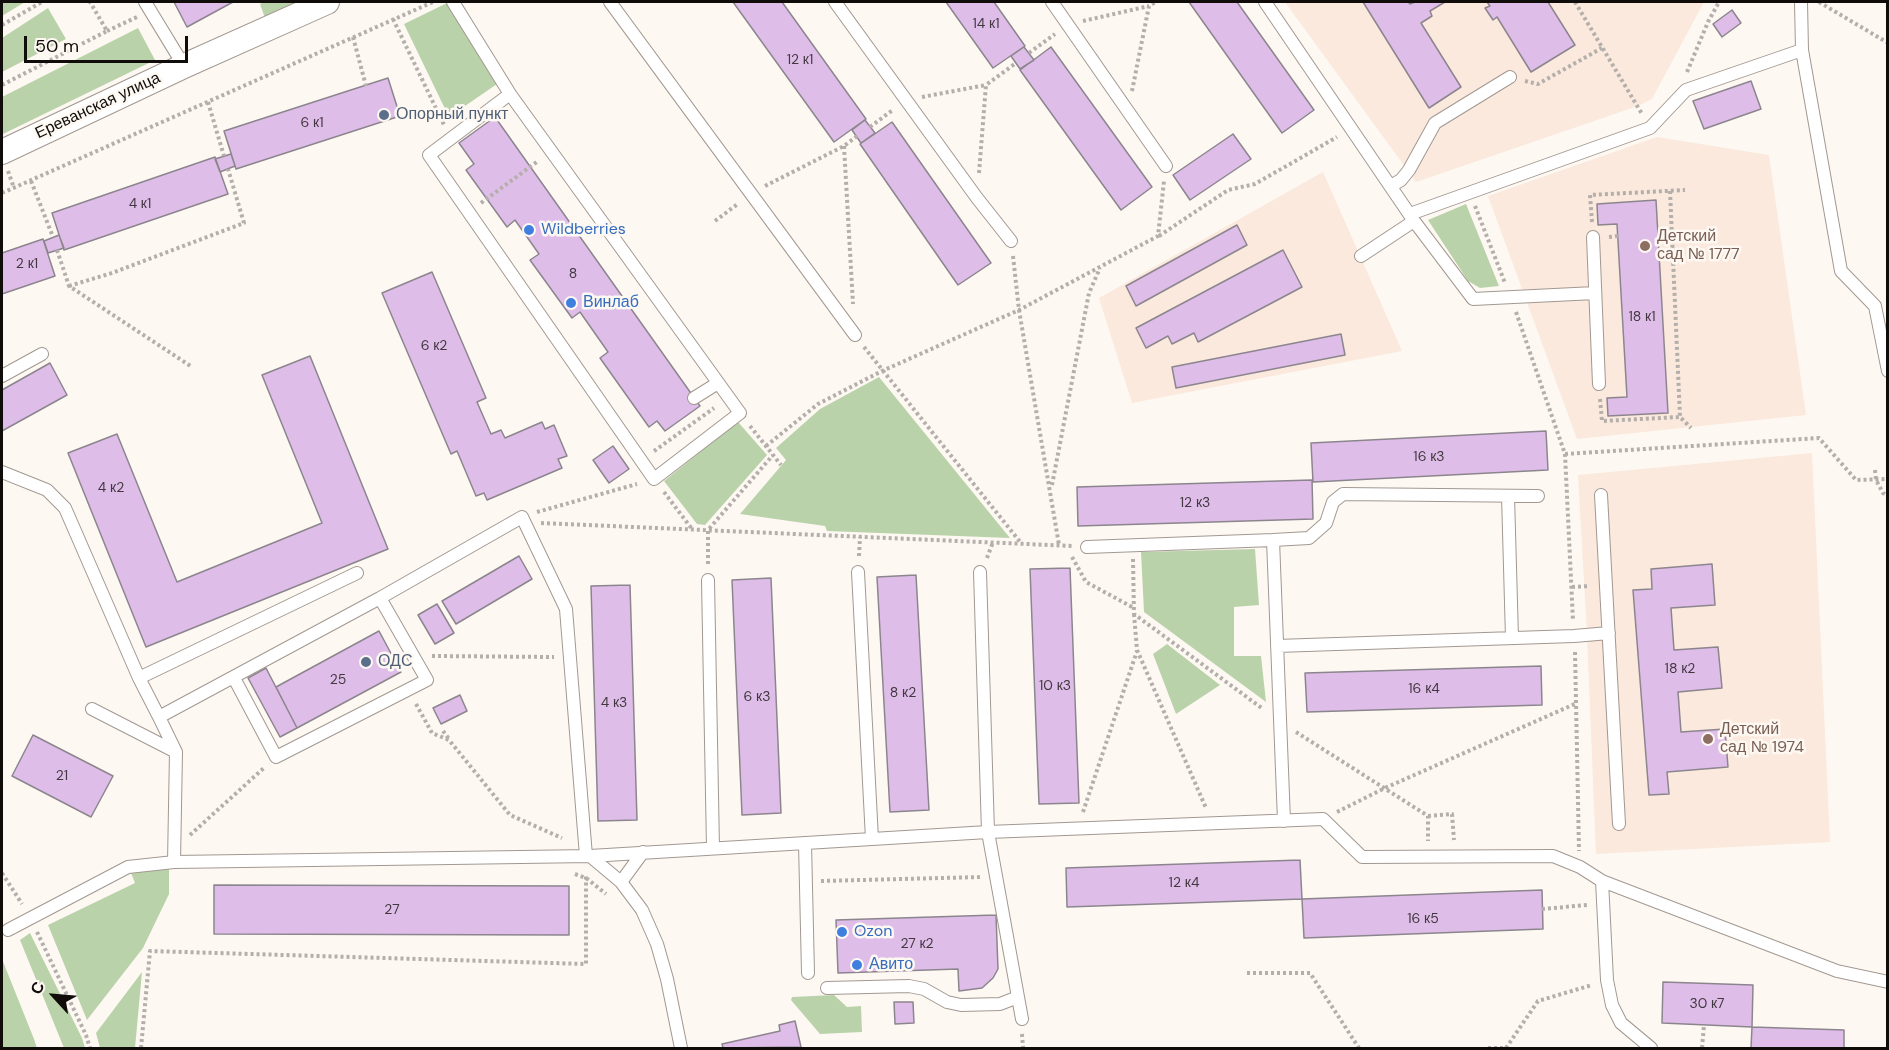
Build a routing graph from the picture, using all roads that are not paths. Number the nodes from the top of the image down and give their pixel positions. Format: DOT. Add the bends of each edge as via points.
graph roads {
  1 [pos="327,2"];
  2 [pos="453,2"];
  3 [pos="610,2"];
  4 [pos="835,2"];
  5 [pos="1052,2"];
  6 [pos="1265,2"];
  7 [pos="1802,2"];
  8 [pos="148,6"];
  9 [pos="1802,50"];
  10 [pos="184,66"];
  11 [pos="1510,77"];
  12 [pos="510,94"];
  13 [pos="2,152"];
  14 [pos="1166,166"];
  15 [pos="1391,186"];
  16 [pos="1412,218"];
  17 [pos="1593,237"];
  18 [pos="1011,241"];
  19 [pos="1361,256"];
  20 [pos="1595,293"];
  21 [pos="855,335"];
  22 [pos="42,354"];
  23 [pos="1887,371"];
  24 [pos="2,376"];
  25 [pos="718,382"];
  26 [pos="1599,384"];
  27 [pos="699,395"];
  28 [pos="2,472"];
  29 [pos="1601,495"];
  30 [pos="1508,496"];
  31 [pos="1538,496"];
  32 [pos="1273,540"];
  33 [pos="1087,547"];
  34 [pos="858,572"];
  35 [pos="980,572"];
  36 [pos="357,573"];
  37 [pos="708,580"];
  38 [pos="380,598"];
  39 [pos="1609,633"];
  40 [pos="1512,638"];
  41 [pos="1277,646"];
  42 [pos="139,678"];
  43 [pos="234,678"];
  44 [pos="92,709"];
  45 [pos="159,717"];
  46 [pos="176,752"];
  47 [pos="1284,821"];
  48 [pos="1619,824"];
  49 [pos="988,832"];
  50 [pos="872,839"];
  51 [pos="804,843"];
  52 [pos="713,848"];
  53 [pos="643,852"];
  54 [pos="587,854"];
  55 [pos="174,856"];
  56 [pos="1602,881"];
  57 [pos="621,882"];
  58 [pos="8,930"];
  59 [pos="808,973"];
  60 [pos="1887,982"];
  61 [pos="827,988"];
  62 [pos="1018,997"];
  63 [pos="1022,1019"];
  64 [pos="681,1048"];
  65 [pos="1651,1048"];
  1 -- 10 [label="street, Ереванская улица"];
  2 -- 12 [label="lane"];
  3 -- 21 [label="lane"];
  4 -- 18 [label="lane"];
  5 -- 14 [label="lane"];
  6 -- 15 [label="lane"];
  7 -- 9 [label="lane"];
  8 -- 10 [label="lane"];
  9 -- 16 [label="lane" via="1686,90 1650,128 1470,191"];
  9 -- 23 [label="lane" via="1841,270 1875,306"];
  10 -- 13 [label="street, Ереванская улица"];
  11 -- 15 [label="lane" via="1435,123 1409,170"];
  12 -- 25 [label="lane"];
  12 -- 25 [label="lane" via="429,155 654,479 740,413"];
  15 -- 16 [label="lane"];
  16 -- 19 [label="lane"];
  16 -- 20 [label="lane" via="1473,299"];
  17 -- 20 [label="lane"];
  20 -- 26 [label="lane"];
  22 -- 24 [label="lane"];
  25 -- 27 [label="lane"];
  28 -- 42 [label="lane" via="47,490 65,508"];
  29 -- 39 [label="lane"];
  30 -- 31 [label="lane"];
  30 -- 32 [label="lane" via="1343,494 1333,502 1326,523 1309,538"];
  30 -- 40 [label="lane"];
  32 -- 33 [label="lane"];
  32 -- 41 [label="lane"];
  34 -- 50 [label="lane"];
  35 -- 49 [label="lane"];
  36 -- 42 [label="lane"];
  37 -- 52 [label="lane"];
  38 -- 43 [label="lane"];
  38 -- 43 [label="lane" via="428,680 276,757"];
  38 -- 54 [label="lane" via="524,520 566,609"];
  39 -- 40 [label="lane"];
  39 -- 48 [label="lane"];
  40 -- 41 [label="lane"];
  41 -- 47 [label="lane"];
  42 -- 45 [label="lane"];
  43 -- 45 [label="lane"];
  44 -- 46 [label="lane"];
  45 -- 46 [label="lane"];
  46 -- 55 [label="lane"];
  47 -- 49 [label="lane"];
  47 -- 56 [label="lane" via="1323,819 1362,857 1553,856"];
  49 -- 50 [label="lane"];
  49 -- 62 [label="lane"];
  50 -- 51 [label="lane"];
  51 -- 52 [label="lane"];
  51 -- 59 [label="lane"];
  52 -- 53 [label="lane"];
  53 -- 54 [label="lane"];
  53 -- 57 [label="lane"];
  54 -- 55 [label="lane"];
  54 -- 57 [label="lane"];
  55 -- 58 [label="lane" via="128,867"];
  56 -- 60 [label="lane" via="1837,972"];
  56 -- 65 [label="lane" via="1608,1007"];
  57 -- 64 [label="lane" via="642,910 657,944"];
  61 -- 62 [label="lane" via="909,986 961,1005 1000,1004"];
  62 -- 63 [label="lane"];
}
